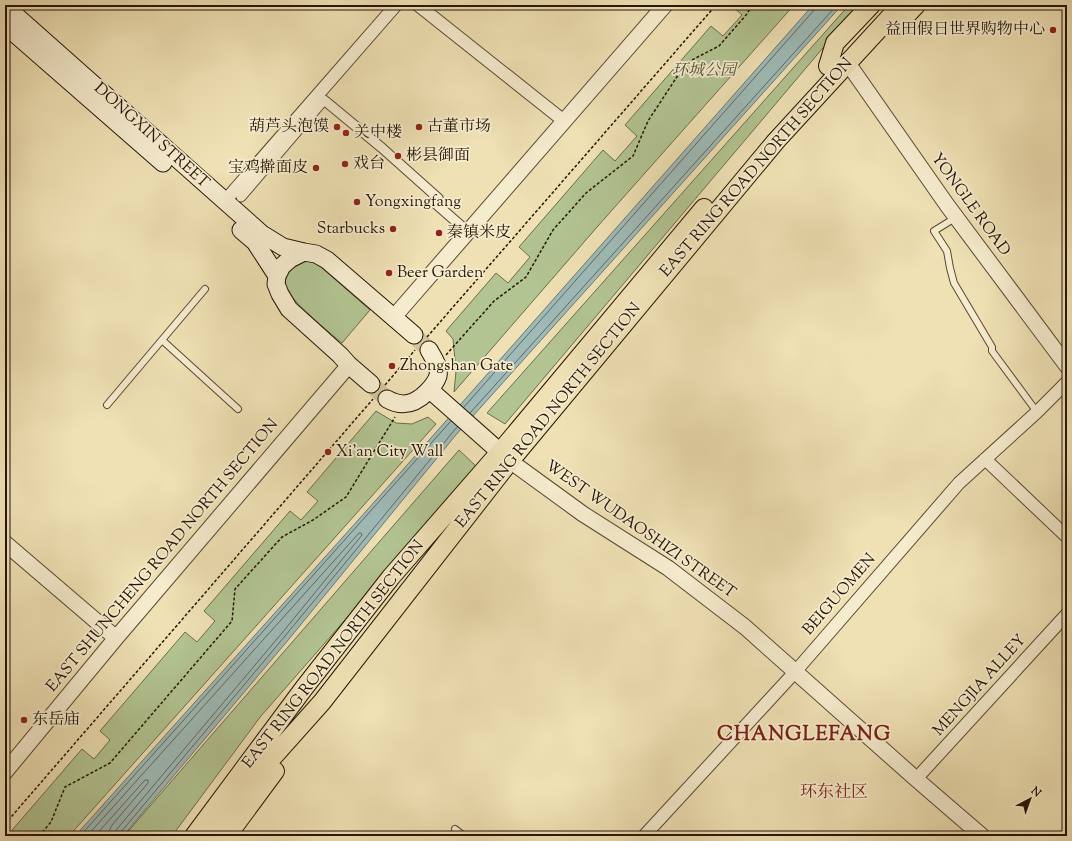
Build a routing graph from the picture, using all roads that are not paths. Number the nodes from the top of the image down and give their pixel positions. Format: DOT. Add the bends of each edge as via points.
graph roads {
  1 [pos="396,5"];
  2 [pos="418,5"];
  3 [pos="665,5"];
  4 [pos="871,5"];
  5 [pos="886,5"];
  6 [pos="901,5"];
  7 [pos="916,5"];
  8 [pos="5,6"];
  9 [pos="5,25"];
  10 [pos="847,62"];
  11 [pos="828,66"];
  12 [pos="564,121"];
  13 [pos="233,199"];
  14 [pos="956,217"];
  15 [pos="468,232"];
  16 [pos="304,252"];
  17 [pos="277,276"];
  18 [pos="205,289"];
  19 [pos="393,318"];
  20 [pos="162,340"];
  21 [pos="349,365"];
  22 [pos="1067,366"];
  23 [pos="1067,382"];
  24 [pos="430,390"];
  25 [pos="107,405"];
  26 [pos="238,409"];
  27 [pos="1037,412"];
  28 [pos="505,457"];
  29 [pos="985,460"];
  30 [pos="1067,538"];
  31 [pos="5,543"];
  32 [pos="1067,614"];
  33 [pos="116,638"];
  34 [pos="795,672"];
  35 [pos="304,688"];
  36 [pos="322,702"];
  37 [pos="5,772"];
  38 [pos="916,779"];
  39 [pos="455,829"];
  40 [pos="180,836"];
  41 [pos="194,836"];
  42 [pos="208,836"];
  43 [pos="227,836"];
  44 [pos="464,836"];
  45 [pos="644,836"];
  46 [pos="982,836"];
  1 -- 13 [label="street"];
  2 -- 12 [label="street"];
  3 -- 12 [label="street"];
  4 -- 11 [label="main road" via="835,43"];
  5 -- 11 [label="main road, EAST RING ROAD NORTH SECTION"];
  6 -- 10 [label="main road, EAST RING ROAD NORTH SECTION"];
  7 -- 10 [label="main road" via="874,49"];
  8 -- 13 [label="main road, DONGXIN STREET"];
  9 -- 17 [label="main road, DONGXIN STREET" via="255,242"];
  10 -- 14 [label="street, YONGLE ROAD"];
  10 -- 28 [label="main road, EAST RING ROAD NORTH SECTION"];
  11 -- 28 [label="main road, EAST RING ROAD NORTH SECTION" via="767,133"];
  12 -- 15 [label="street"];
  13 -- 15 [label="street" via="324,100 438,198 435,203"];
  13 -- 16 [label="main road, DONGXIN STREET" via="270,240 283,247"];
  14 -- 22 [label="street, YONGLE ROAD"];
  14 -- 27 [label="lane" via="934,231 947,251 954,283 992,351"];
  15 -- 19 [label="street"];
  16 -- 17 [label="main road" via="282,266"];
  16 -- 19 [label="main road, DONGXIN STREET" via="316,254 327,260"];
  17 -- 21 [label="main road" via="276,284 289,309"];
  18 -- 20 [label="lane"];
  19 -- 24 [label="main road, DONGXIN STREET" via="421,343 437,365 438,376"];
  20 -- 25 [label="lane"];
  20 -- 26 [label="lane"];
  21 -- 24 [label="main road" via="384,394 411,404"];
  21 -- 33 [label="street, EAST SHUNCHENG ROAD NORTH SECTION"];
  23 -- 27 [label="street, BEIGUOMEN"];
  24 -- 28 [label="main road"];
  27 -- 29 [label="street, BEIGUOMEN"];
  28 -- 34 [label="street, WEST WUDAOSHIZI STREET" via="583,514 668,568 745,627"];
  28 -- 35 [label="main road, EAST RING ROAD NORTH SECTION" via="391,577"];
  28 -- 36 [label="main road, EAST RING ROAD NORTH SECTION" via="444,545"];
  29 -- 30 [label="street"];
  29 -- 34 [label="street, BEIGUOMEN" via="959,483"];
  31 -- 33 [label="street"];
  32 -- 38 [label="street, MENGJIA ALLEY"];
  33 -- 37 [label="street, EAST SHUNCHENG ROAD NORTH SECTION"];
  34 -- 38 [label="street, WEST WUDAOSHIZI STREET"];
  34 -- 45 [label="street, BEIGUOMEN"];
  35 -- 40 [label="main road" via="227,773"];
  35 -- 41 [label="main road, EAST RING ROAD NORTH SECTION"];
  36 -- 42 [label="main road, EAST RING ROAD NORTH SECTION" via="232,803"];
  36 -- 43 [label="main road" via="295,744"];
  38 -- 46 [label="street, WEST WUDAOSHIZI STREET"];
  39 -- 44 [label="lane"];
}
